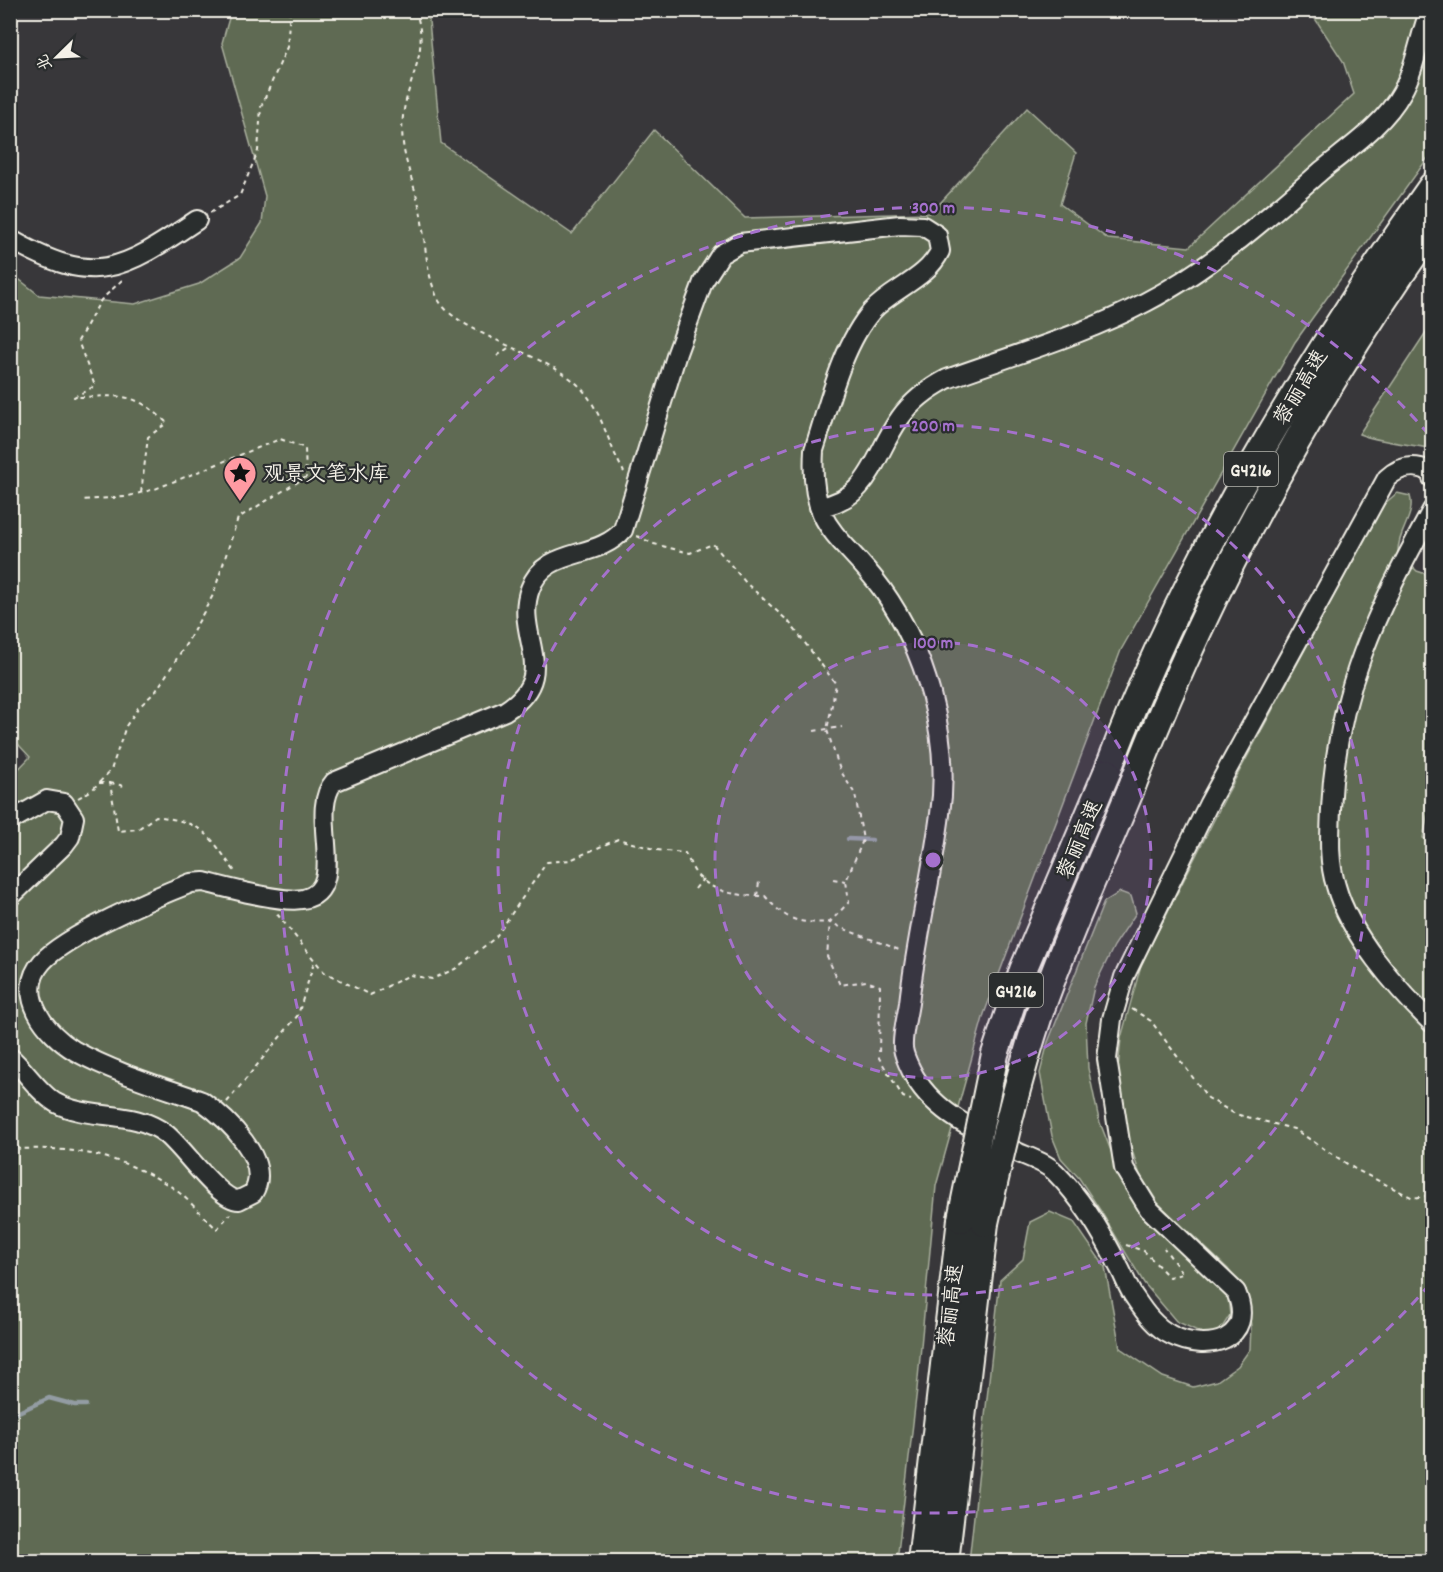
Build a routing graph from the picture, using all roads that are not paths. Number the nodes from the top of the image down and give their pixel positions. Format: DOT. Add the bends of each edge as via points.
graph roads {
  1 [pos="1430,10"];
  2 [pos="1432,186"];
  3 [pos="197,220"];
  4 [pos="1432,229"];
  5 [pos="10,239"];
  6 [pos="1432,478"];
  7 [pos="819,507"];
  8 [pos="1432,510"];
  9 [pos="10,821"];
  10 [pos="10,897"];
  11 [pos="1432,1023"];
  12 [pos="10,1057"];
  13 [pos="973,1221"];
  14 [pos="921,1562"];
  15 [pos="945,1562"];
  1 -- 7 [label="street" via="1409,78 1394,105 1299,190 1201,268 1148,302 936,385 898,420 862,485 838,503"];
  2 -- 13 [label="highway, 蓉丽高速 / G4216, bridge" via="1322,351 1223,519 1158,647 1023,970 1002,1033 974,1148"];
  3 -- 5 [label="street" via="148,254 118,265 72,267 44,259"];
  4 -- 13 [label="highway, 蓉丽高速 / G4216, bridge" via="1345,362 1255,518 1186,656 1062,952"];
  6 -- 7 [label="street" via="1430,471 1414,466 1399,469 1387,478 1209,803 1117,1000 1107,1059 1124,1168 1149,1209 1236,1292 1241,1309 1237,1326 1228,1338 1215,1344 1179,1339 1149,1318 1092,1220 1053,1169 945,1110 923,1090 910,1067 903,1048 941,812 942,764 936,717 924,671 905,627 881,589 837,541"];
  7 -- 12 [label="street" via="814,488 814,450 854,335 875,308 935,261 940,240 923,226 900,225 740,243 721,254 703,282 677,353 623,530 608,543 557,559 537,575 527,599 534,676 527,692 494,716 334,782 325,799 328,869 320,890 302,899 190,883 79,936 41,963 31,987 34,1006 51,1033 108,1067 202,1101 240,1136 258,1169 256,1188 244,1198 227,1197 163,1131 125,1117 57,1103"];
  8 -- 11 [label="street" via="1386,598 1345,704 1333,772 1330,853 1336,887 1350,919 1400,989"];
  9 -- 10 [label="street" via="47,800 58,800 74,818 70,837"];
  13 -- 14 [label="highway, 蓉丽高速 / G4216"];
  13 -- 15 [label="highway, 蓉丽高速 / G4216"];
}
